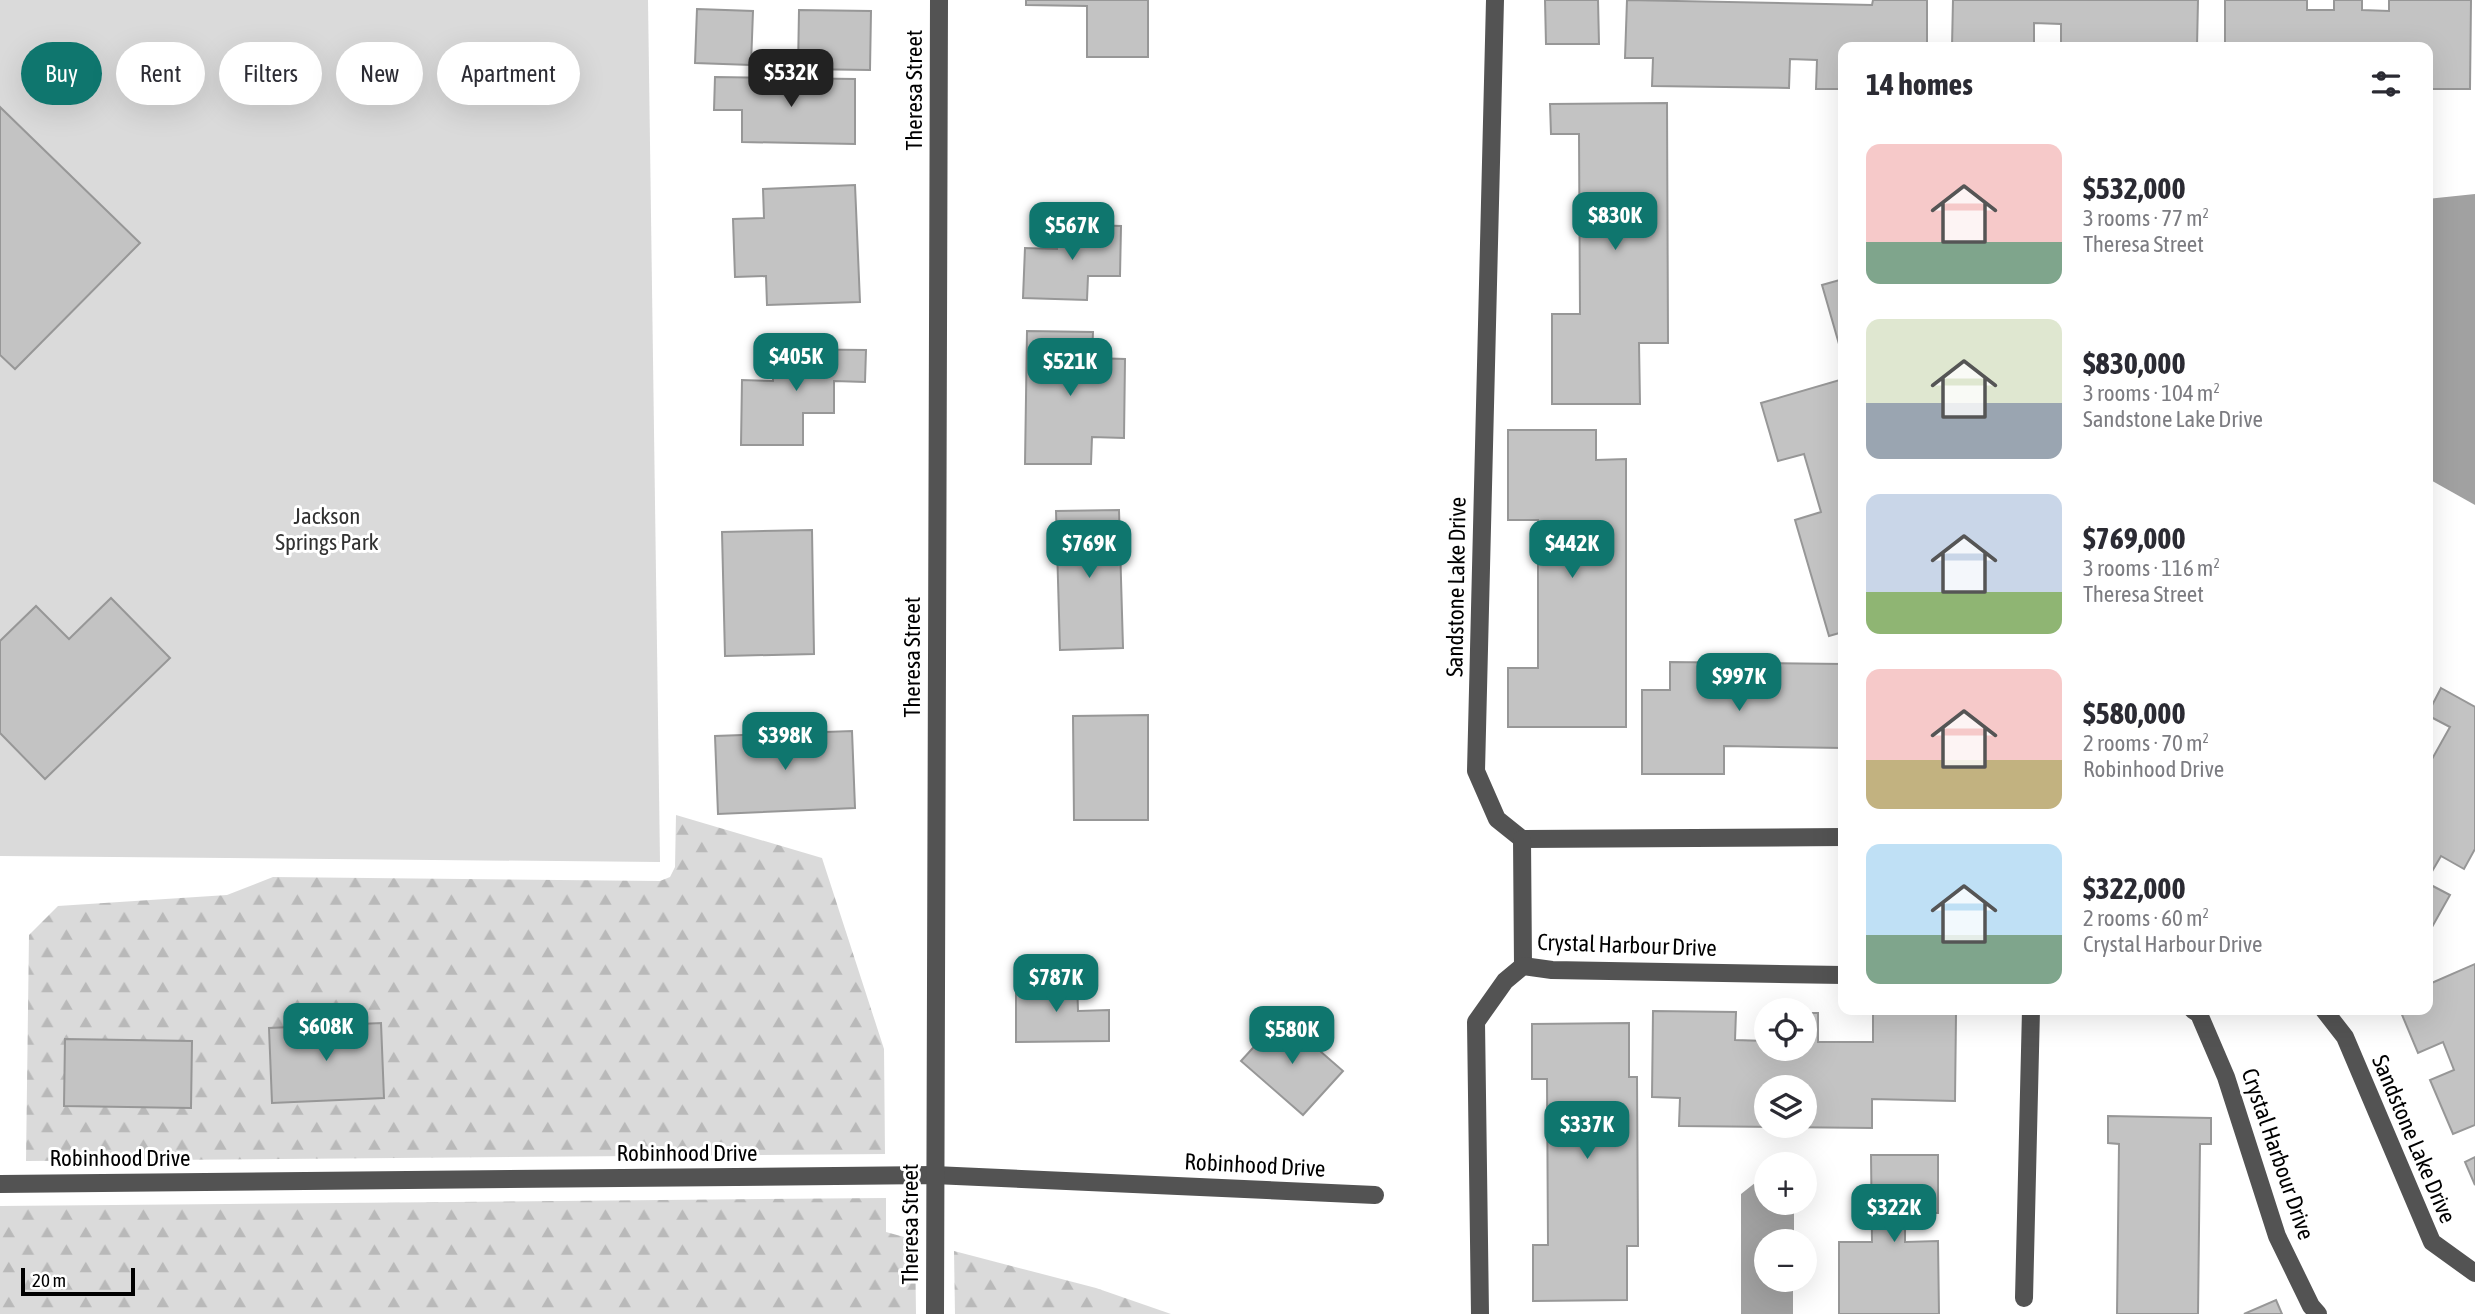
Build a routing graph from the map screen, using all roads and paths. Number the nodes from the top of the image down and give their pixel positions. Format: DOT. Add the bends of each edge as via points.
graph roads {
  1 [pos="939,0"];
  2 [pos="1495,0"];
  3 [pos="1838,837"];
  4 [pos="1522,839"];
  5 [pos="1522,966"];
  6 [pos="1838,975"];
  7 [pos="2031,1015"];
  8 [pos="2199,1015"];
  9 [pos="2328,1015"];
  10 [pos="934,1175"];
  11 [pos="0,1184"];
  12 [pos="1375,1195"];
  13 [pos="2475,1273"];
  14 [pos="2024,1298"];
  15 [pos="935,1314"];
  16 [pos="1480,1314"];
  17 [pos="2318,1314"];
  1 -- 10 [label="street, Theresa Street"];
  2 -- 4 [label="street, Sandstone Lake Drive" via="1476,771 1497,819"];
  3 -- 4 [label="street"];
  4 -- 5 [label="street"];
  5 -- 6 [label="street, Crystal Harbour Drive"];
  5 -- 16 [label="street, Crystal Harbour Drive" via="1504,981 1476,1022"];
  7 -- 14 [label="street"];
  8 -- 17 [label="street, Crystal Harbour Drive" via="2226,1077 2277,1236"];
  9 -- 13 [label="street, Sandstone Lake Drive" via="2345,1037 2432,1242"];
  10 -- 11 [label="street, Robinhood Drive"];
  10 -- 12 [label="street, Robinhood Drive"];
  10 -- 15 [label="street, Theresa Street"];
}
